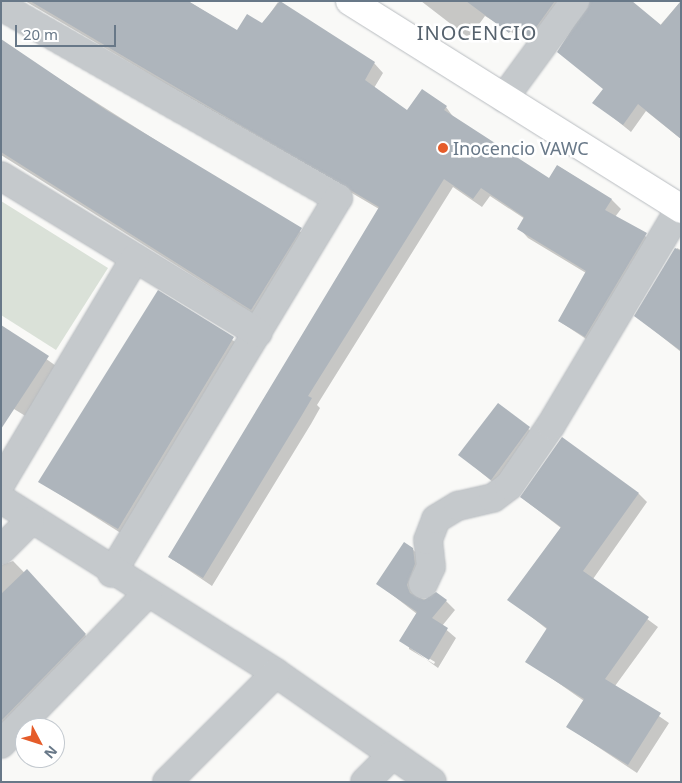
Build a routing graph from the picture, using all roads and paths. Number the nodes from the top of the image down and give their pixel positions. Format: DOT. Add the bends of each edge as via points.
graph roads {
  1 [pos="350,1"];
  2 [pos="574,1"];
  3 [pos="1,6"];
  4 [pos="504,98"];
  5 [pos="1,176"];
  6 [pos="681,209"];
  7 [pos="135,258"];
  8 [pos="258,333"];
  9 [pos="1,483"];
  10 [pos="1,499"];
  11 [pos="30,521"];
  12 [pos="1,550"];
  13 [pos="112,573"];
  14 [pos="423,584"];
  15 [pos="148,593"];
  16 [pos="276,673"];
  17 [pos="1,744"];
  18 [pos="392,754"];
  19 [pos="167,782"];
  20 [pos="364,782"];
  21 [pos="432,782"];
  1 -- 4 [label="main road"];
  2 -- 4 [label="street"];
  3 -- 8 [label="street" via="338,198"];
  4 -- 6 [label="main road"];
  5 -- 7 [label="street"];
  6 -- 14 [label="street" via="551,425 509,486 493,498 458,506 436,519 428,540 431,567"];
  7 -- 8 [label="street"];
  7 -- 9 [label="street"];
  8 -- 13 [label="street"];
  10 -- 11 [label="street"];
  11 -- 12 [label="street"];
  11 -- 13 [label="street"];
  13 -- 15 [label="street"];
  15 -- 16 [label="street"];
  15 -- 17 [label="street"];
  16 -- 18 [label="street"];
  16 -- 19 [label="street"];
  18 -- 20 [label="street"];
  18 -- 21 [label="street"];
}
